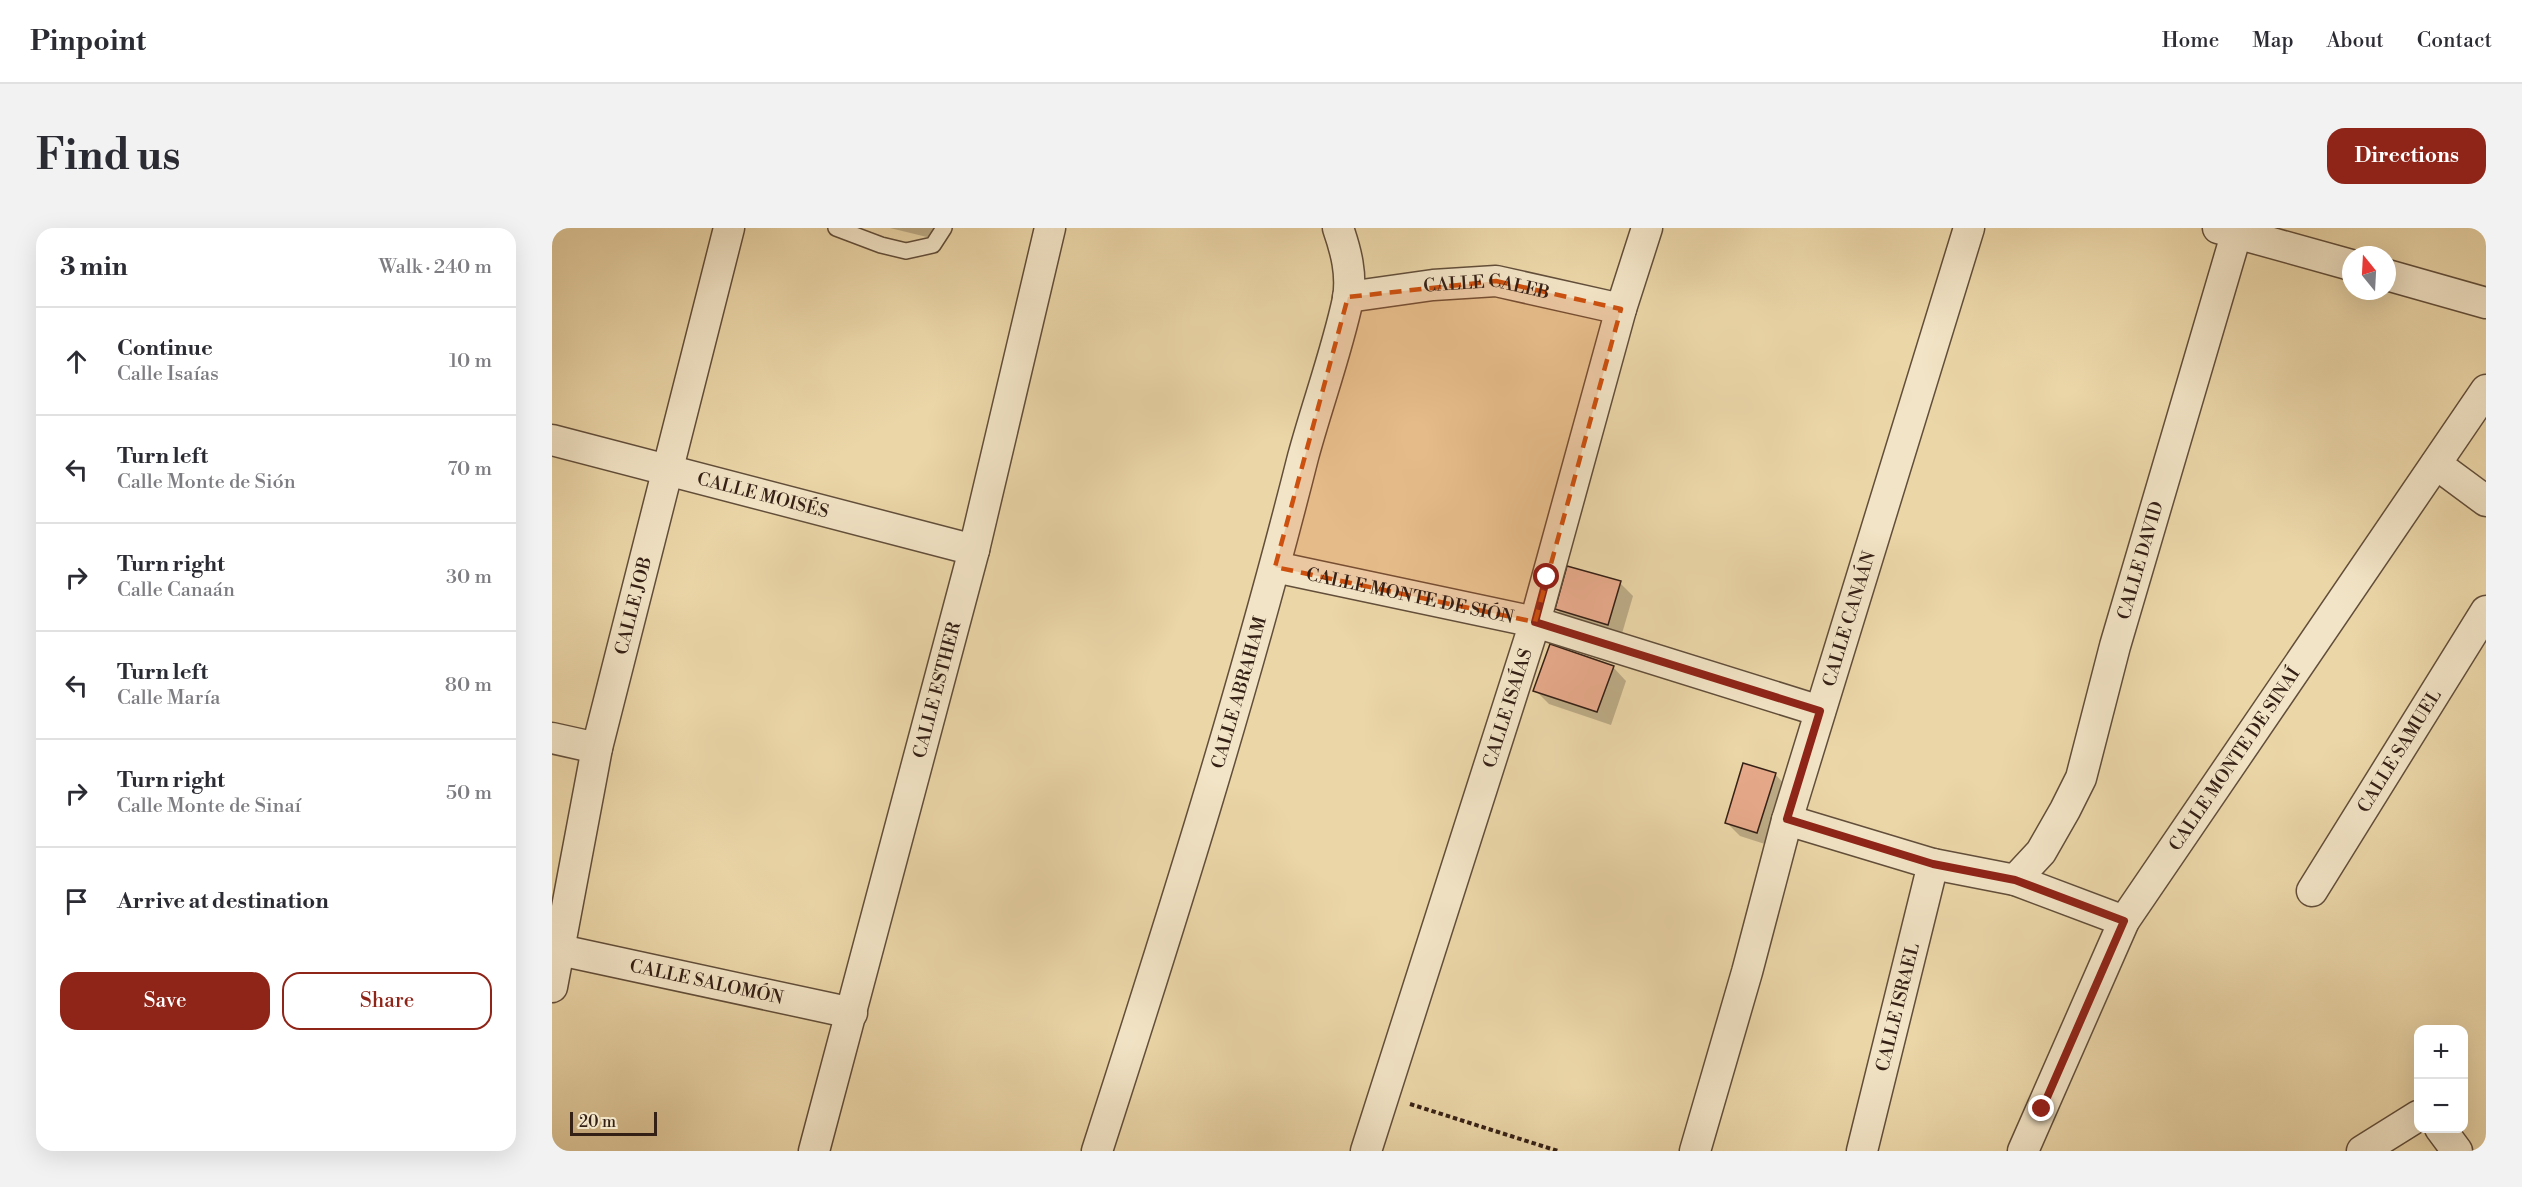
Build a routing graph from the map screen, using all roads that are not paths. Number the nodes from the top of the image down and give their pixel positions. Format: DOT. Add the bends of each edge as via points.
graph roads {
  1 [pos="729,228"];
  2 [pos="836,228"];
  3 [pos="944,228"];
  4 [pos="1050,228"];
  5 [pos="1338,228"];
  6 [pos="1647,228"];
  7 [pos="1969,228"];
  8 [pos="2231,230"];
  9 [pos="2342,262"];
  10 [pos="2396,278"];
  11 [pos="1348,297"];
  12 [pos="2486,303"];
  13 [pos="1621,309"];
  14 [pos="2486,390"];
  15 [pos="552,440"];
  16 [pos="2436,464"];
  17 [pos="666,471"];
  18 [pos="2486,501"];
  19 [pos="974,550"];
  20 [pos="1275,567"];
  21 [pos="2486,611"];
  22 [pos="1535,622"];
  23 [pos="1820,711"];
  24 [pos="552,738"];
  25 [pos="597,748"];
  26 [pos="1787,819"];
  27 [pos="1933,864"];
  28 [pos="2015,880"];
  29 [pos="2312,891"];
  30 [pos="2124,921"];
  31 [pos="559,933"];
  32 [pos="552,987"];
  33 [pos="852,1013"];
  34 [pos="2414,1118"];
  35 [pos="2444,1133"];
  36 [pos="814,1151"];
  37 [pos="1097,1151"];
  38 [pos="1366,1151"];
  39 [pos="1695,1151"];
  40 [pos="1862,1151"];
  41 [pos="2023,1151"];
  42 [pos="2362,1151"];
  43 [pos="2457,1151"];
  1 -- 17 [label="street, CALLE JOB"];
  2 -- 3 [label="lane" via="906,251 933,245"];
  4 -- 19 [label="street, CALLE ESTHER"];
  5 -- 11 [label="street, CALLE ABRAHAM" via="1348,257"];
  6 -- 13 [label="street, CALLE ISAÍAS"];
  7 -- 23 [label="street, CALLE CANAÁN"];
  8 -- 9 [label="street"];
  8 -- 28 [label="street, CALLE DAVID" via="2081,778 2041,852"];
  10 -- 12 [label="street"];
  11 -- 13 [label="street, CALLE CALEB" via="1496,281"];
  11 -- 20 [label="street, CALLE ABRAHAM"];
  13 -- 22 [label="street, CALLE ISAÍAS"];
  14 -- 16 [label="street, CALLE MONTE DE SINAÍ"];
  15 -- 17 [label="street, CALLE MOISÉS"];
  16 -- 18 [label="street"];
  16 -- 30 [label="street, CALLE MONTE DE SINAÍ"];
  17 -- 19 [label="street, CALLE MOISÉS"];
  17 -- 25 [label="street, CALLE JOB"];
  19 -- 33 [label="street, CALLE ESTHER"];
  20 -- 22 [label="street, CALLE MONTE DE SIÓN"];
  20 -- 37 [label="street, CALLE ABRAHAM" via="1157,966"];
  21 -- 29 [label="street, CALLE SAMUEL"];
  22 -- 23 [label="street, CALLE MONTE DE SIÓN"];
  22 -- 38 [label="street, CALLE ISAÍAS"];
  23 -- 26 [label="street, CALLE CANAÁN"];
  24 -- 25 [label="street"];
  25 -- 31 [label="street, CALLE JOB"];
  26 -- 27 [label="street"];
  26 -- 39 [label="street, CALLE CANAÁN" via="1748,972"];
  27 -- 28 [label="street"];
  27 -- 40 [label="street, CALLE ISRAEL"];
  28 -- 30 [label="street"];
  30 -- 41 [label="street, CALLE MONTE DE SINAÍ"];
  31 -- 32 [label="street, CALLE JOB"];
  31 -- 33 [label="street, CALLE SALOMÓN"];
  33 -- 36 [label="street, CALLE ESTHER"];
  34 -- 42 [label="street"];
  35 -- 43 [label="street"];
}
